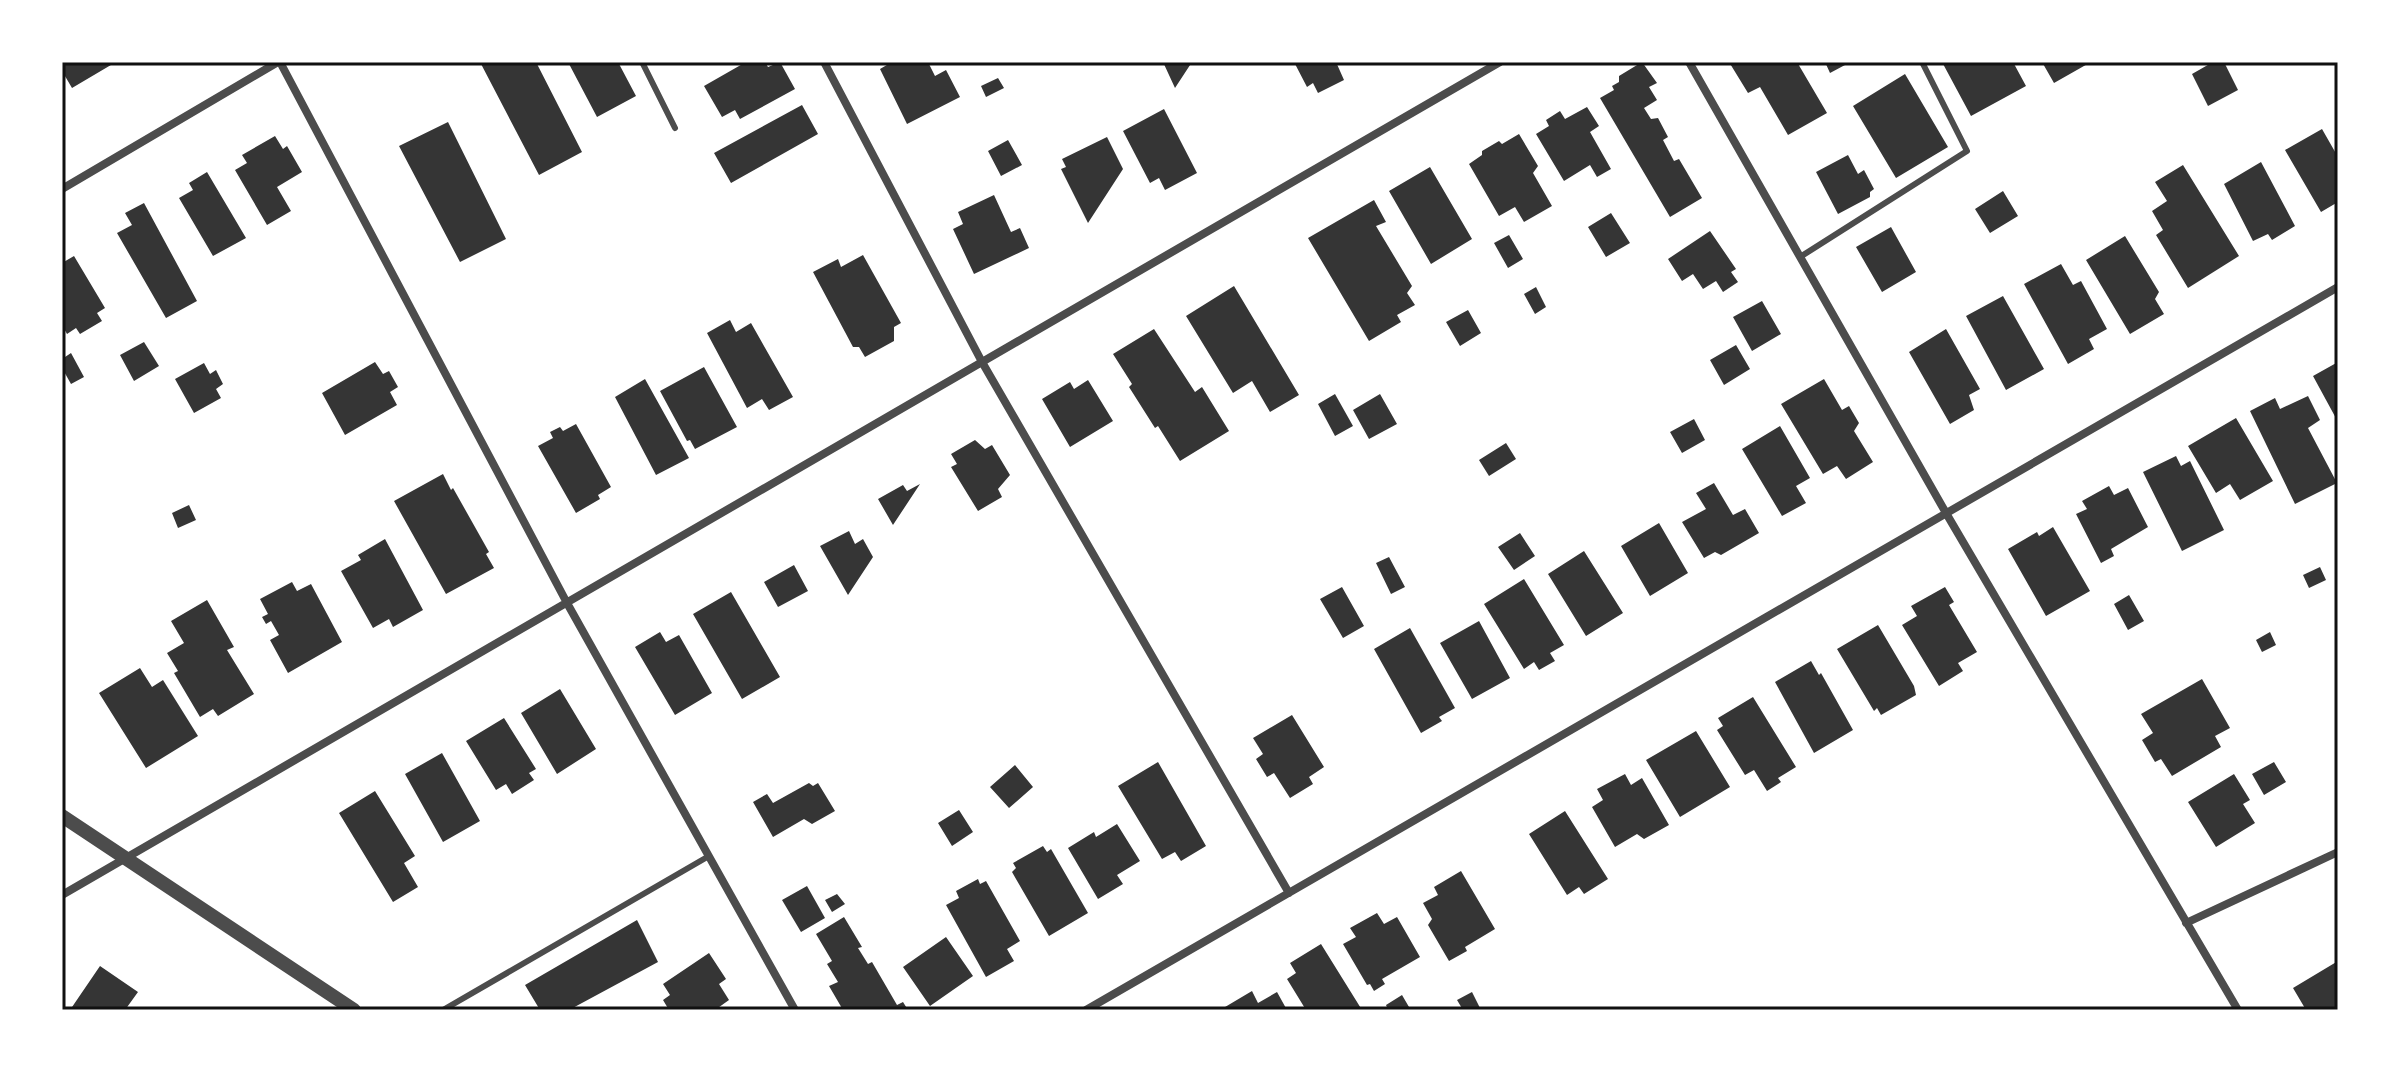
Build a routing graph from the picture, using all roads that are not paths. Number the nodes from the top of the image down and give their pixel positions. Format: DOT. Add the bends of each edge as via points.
graph roads {
  1 [pos="279,62"];
  2 [pos="642,62"];
  3 [pos="824,62"];
  4 [pos="1500,62"];
  5 [pos="1689,62"];
  6 [pos="1922,62"];
  7 [pos="675,128"];
  8 [pos="62,189"];
  9 [pos="1800,257"];
  10 [pos="2338,287"];
  11 [pos="982,362"];
  12 [pos="1946,513"];
  13 [pos="567,603"];
  14 [pos="62,816"];
  15 [pos="2338,852"];
  16 [pos="709,856"];
  17 [pos="126,858"];
  18 [pos="1289,893"];
  19 [pos="62,895"];
  20 [pos="2186,923"];
  21 [pos="354,1010"];
  22 [pos="443,1010"];
  23 [pos="795,1010"];
  24 [pos="1086,1010"];
  25 [pos="2238,1010"];
  1 -- 8 [label="street"];
  1 -- 13 [label="street"];
  2 -- 7 [label="lane"];
  3 -- 11 [label="street"];
  4 -- 11 [label="street"];
  5 -- 9 [label="street"];
  6 -- 9 [label="lane" via="1967,151"];
  9 -- 12 [label="street"];
  10 -- 12 [label="street"];
  11 -- 13 [label="street"];
  11 -- 18 [label="street"];
  12 -- 18 [label="street"];
  12 -- 20 [label="street"];
  13 -- 16 [label="street"];
  13 -- 17 [label="street"];
  14 -- 17 [label="street"];
  15 -- 20 [label="street"];
  16 -- 22 [label="lane"];
  16 -- 23 [label="street"];
  17 -- 19 [label="street"];
  17 -- 21 [label="street"];
  18 -- 24 [label="street"];
  20 -- 25 [label="street"];
}
